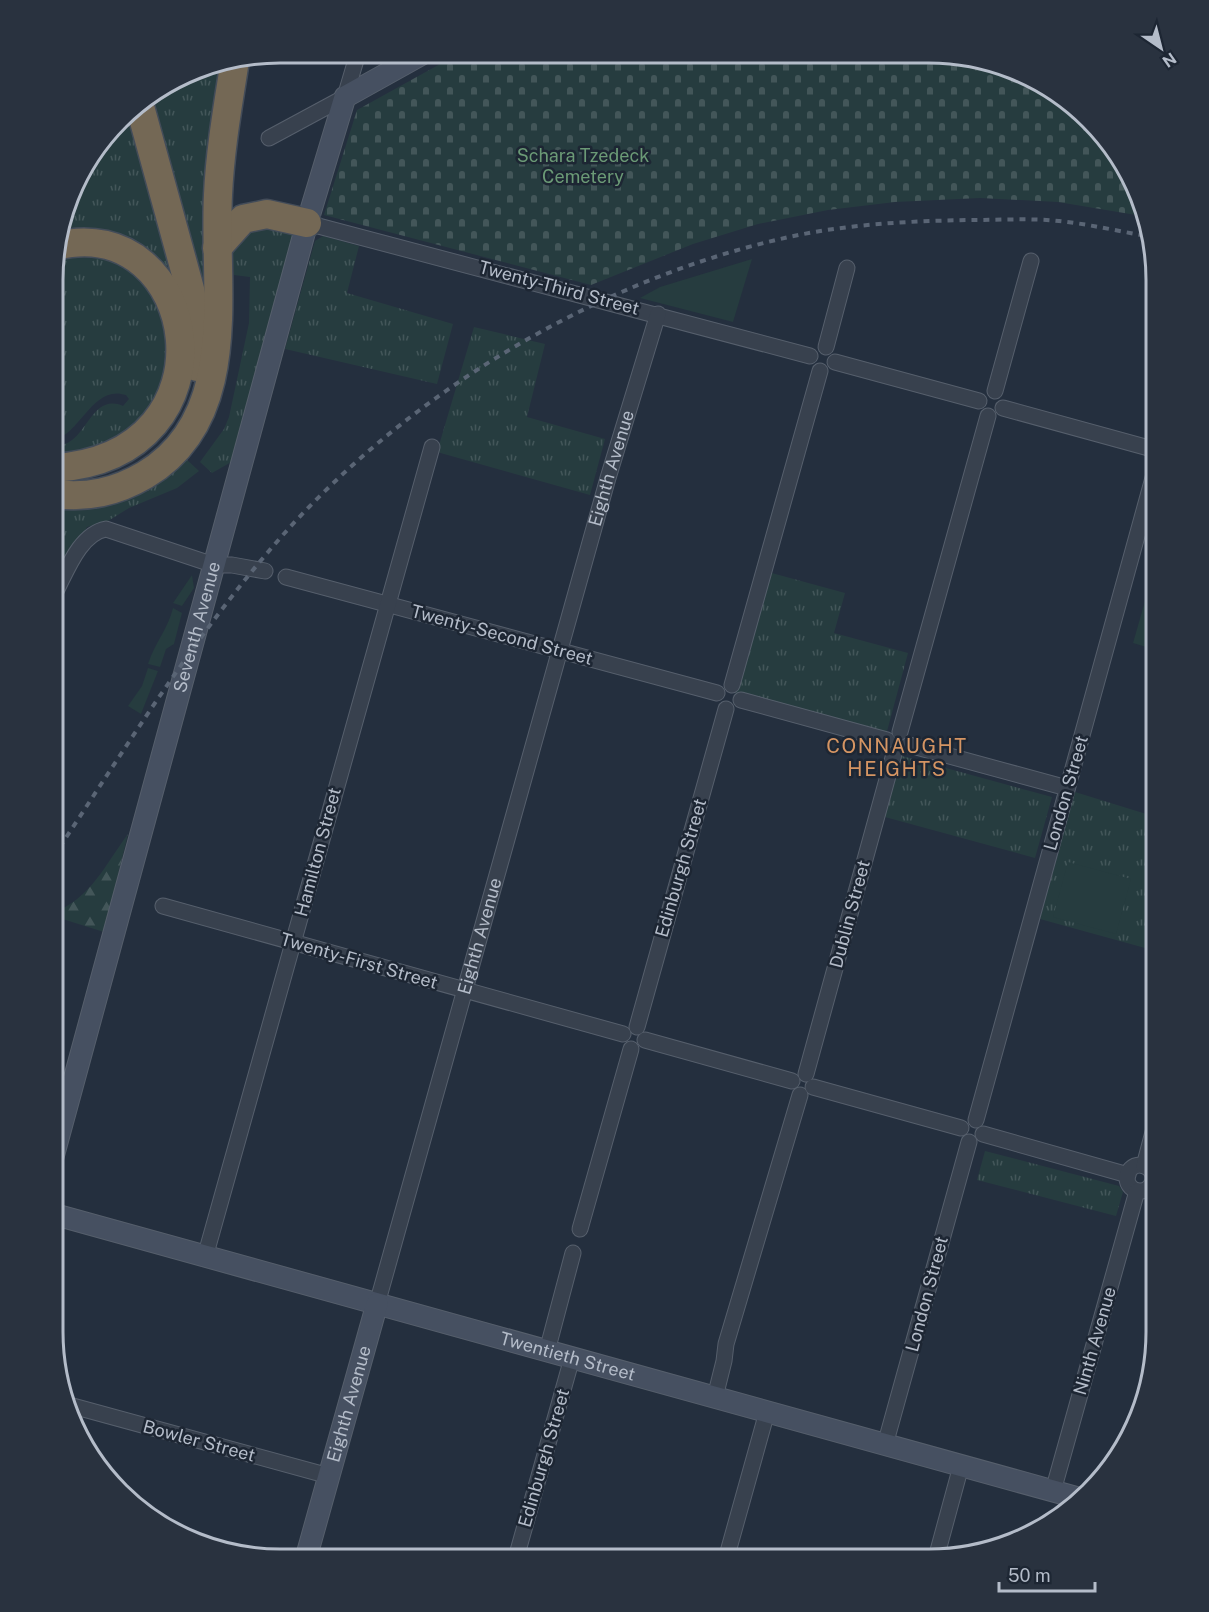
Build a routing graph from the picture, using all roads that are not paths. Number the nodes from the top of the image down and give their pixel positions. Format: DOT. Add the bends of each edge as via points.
graph roads {
  1 [pos="355,63"];
  2 [pos="406,63"];
  3 [pos="234,68"];
  4 [pos="345,97"];
  5 [pos="142,113"];
  6 [pos="269,138"];
  7 [pos="307,223"];
  8 [pos="66,245"];
  9 [pos="217,248"];
  10 [pos="1031,261"];
  11 [pos="847,268"];
  12 [pos="658,314"];
  13 [pos="826,347"];
  14 [pos="810,356"];
  15 [pos="835,362"];
  16 [pos="820,371"];
  17 [pos="995,392"];
  18 [pos="979,401"];
  19 [pos="1003,408"];
  20 [pos="988,416"];
  21 [pos="432,447"];
  22 [pos="1146,447"];
  23 [pos="63,467"];
  24 [pos="63,482"];
  25 [pos="63,494"];
  26 [pos="1146,503"];
  27 [pos="214,565"];
  28 [pos="265,571"];
  29 [pos="286,577"];
  30 [pos="63,579"];
  31 [pos="386,604"];
  32 [pos="559,652"];
  33 [pos="732,685"];
  34 [pos="717,693"];
  35 [pos="741,700"];
  36 [pos="726,709"];
  37 [pos="898,743"];
  38 [pos="1067,788"];
  39 [pos="163,906"];
  40 [pos="293,943"];
  41 [pos="465,990"];
  42 [pos="623,1034"];
  43 [pos="641,1034"];
  44 [pos="631,1048"];
  45 [pos="792,1081"];
  46 [pos="810,1081"];
  47 [pos="800,1095"];
  48 [pos="63,1120"];
  49 [pos="976,1120"];
  50 [pos="961,1128"];
  51 [pos="983,1134"];
  52 [pos="969,1142"];
  53 [pos="1146,1158"];
  54 [pos="1144,1166"];
  55 [pos="1128,1175"];
  56 [pos="1146,1189"];
  57 [pos="1137,1191"];
  58 [pos="63,1217"];
  59 [pos="580,1229"];
  60 [pos="573,1253"];
  61 [pos="205,1257"];
  62 [pos="377,1304"];
  63 [pos="547,1351"];
  64 [pos="572,1358"];
  65 [pos="715,1397"];
  66 [pos="76,1407"];
  67 [pos="767,1412"];
  68 [pos="885,1445"];
  69 [pos="961,1466"];
  70 [pos="328,1476"];
  71 [pos="1053,1491"];
  72 [pos="1071,1496"];
  73 [pos="308,1549"];
  74 [pos="519,1549"];
  75 [pos="729,1549"];
  76 [pos="938,1549"];
  1 -- 4 [label="street"];
  2 -- 4 [label="street"];
  3 -- 9 [label="highway" via="219,184"];
  4 -- 6 [label="street"];
  4 -- 7 [label="street, Seventh Avenue"];
  5 -- 24 [label="highway" via="195,312 199,357 195,377 180,418 142,459 93,480"];
  7 -- 9 [label="highway" via="267,214 243,219"];
  7 -- 12 [label="street, Twenty-Third Street"];
  7 -- 27 [label="street, Seventh Avenue"];
  8 -- 23 [label="highway" via="103,246 122,252 149,271 176,312 182,348 169,402 144,434 108,458"];
  9 -- 25 [label="highway" via="214,370 194,426 167,459 134,481 97,494"];
  10 -- 17 [label="street"];
  11 -- 13 [label="street"];
  12 -- 14 [label="street, Twenty-Third Street"];
  12 -- 32 [label="street, Eighth Avenue"];
  13 -- 14 [label="street" via="814,349"];
  13 -- 15 [label="street" via="835,354"];
  14 -- 16 [label="street" via="811,364"];
  15 -- 16 [label="street" via="831,369"];
  15 -- 18 [label="street"];
  16 -- 33 [label="street"];
  17 -- 18 [label="street" via="983,394"];
  17 -- 19 [label="street" via="1002,396"];
  18 -- 20 [label="street" via="982,412"];
  19 -- 20 [label="street" via="999,414"];
  19 -- 22 [label="street"];
  20 -- 37 [label="street, Dublin Street"];
  21 -- 31 [label="street, Hamilton Street"];
  26 -- 38 [label="street, London Street"];
  27 -- 28 [label="street"];
  27 -- 30 [label="street" via="112,530 100,530 83,543"];
  27 -- 48 [label="street, Seventh Avenue"];
  29 -- 31 [label="street, Twenty-Second Street"];
  31 -- 32 [label="street, Twenty-Second Street"];
  31 -- 40 [label="street, Hamilton Street"];
  32 -- 34 [label="street, Twenty-Second Street"];
  32 -- 41 [label="street, Eighth Avenue"];
  33 -- 34 [label="street"];
  33 -- 35 [label="street" via="740,692"];
  34 -- 36 [label="street" via="719,705"];
  35 -- 36 [label="street" via="737,706"];
  35 -- 37 [label="street"];
  36 -- 43 [label="street, Edinburgh Street"];
  37 -- 38 [label="street"];
  37 -- 46 [label="street, Dublin Street"];
  38 -- 49 [label="street, London Street"];
  39 -- 40 [label="street, Twenty-First Street"];
  40 -- 41 [label="street, Twenty-First Street"];
  40 -- 61 [label="street, Hamilton Street"];
  41 -- 42 [label="street, Twenty-First Street"];
  41 -- 62 [label="street, Eighth Avenue"];
  42 -- 43 [label="street" via="627,1029"];
  42 -- 44 [label="street"];
  43 -- 44 [label="street" via="638,1048"];
  43 -- 45 [label="street"];
  44 -- 59 [label="street"];
  45 -- 46 [label="street" via="796,1076"];
  45 -- 47 [label="street" via="792,1088"];
  46 -- 47 [label="street" via="807,1095"];
  46 -- 50 [label="street"];
  47 -- 65 [label="street" via="726,1344"];
  49 -- 50 [label="street" via="968,1120"];
  49 -- 51 [label="street"];
  50 -- 52 [label="street" via="963,1138"];
  51 -- 52 [label="street" via="979,1140"];
  51 -- 55 [label="street"];
  52 -- 68 [label="street, London Street"];
  53 -- 54 [label="street"];
  54 -- 55 [label="street" via="1132,1168"];
  55 -- 57 [label="street" via="1130,1186"];
  56 -- 57 [label="street"];
  57 -- 71 [label="street, Ninth Avenue"];
  58 -- 61 [label="street, Twentieth Street"];
  60 -- 63 [label="street"];
  61 -- 62 [label="street, Twentieth Street"];
  62 -- 63 [label="street, Twentieth Street"];
  62 -- 70 [label="street, Eighth Avenue"];
  63 -- 64 [label="street, Twentieth Street"];
  64 -- 65 [label="street, Twentieth Street"];
  64 -- 74 [label="street, Edinburgh Street"];
  65 -- 67 [label="street, Twentieth Street"];
  66 -- 70 [label="street, Bowler Street"];
  67 -- 68 [label="street, Twentieth Street"];
  67 -- 75 [label="street"];
  68 -- 69 [label="street, Twentieth Street"];
  69 -- 71 [label="street, Twentieth Street"];
  69 -- 76 [label="street"];
  70 -- 73 [label="street, Eighth Avenue"];
  71 -- 72 [label="street, Twentieth Street"];
}
